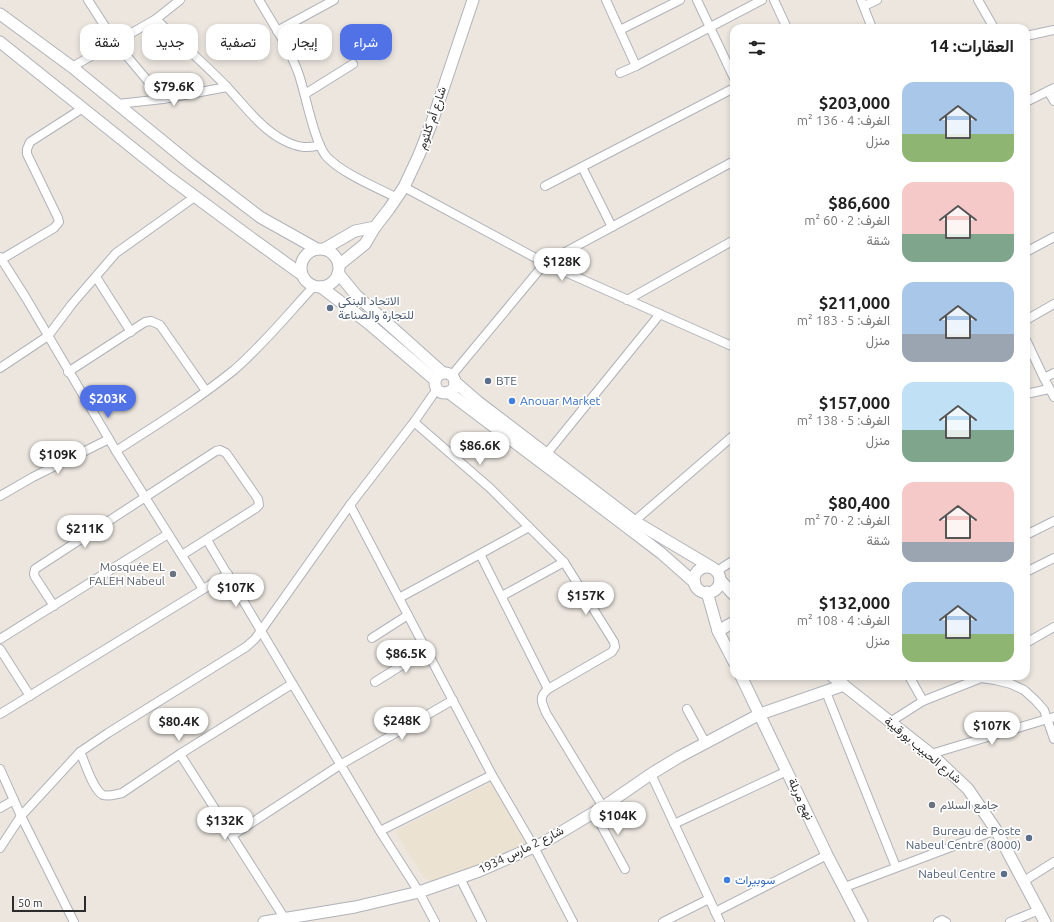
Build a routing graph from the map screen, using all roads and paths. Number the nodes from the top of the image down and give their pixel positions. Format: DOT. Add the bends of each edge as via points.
graph roads {
  1 [pos="88,0"];
  2 [pos="180,0"];
  3 [pos="259,0"];
  4 [pos="334,0"];
  5 [pos="472,0"];
  6 [pos="606,0"];
  7 [pos="680,0"];
  8 [pos="697,0"];
  9 [pos="762,0"];
  10 [pos="774,0"];
  11 [pos="877,0"];
  12 [pos="978,0"];
  13 [pos="863,3"];
  14 [pos="0,14"];
  15 [pos="156,19"];
  16 [pos="103,24"];
  17 [pos="785,24"];
  18 [pos="871,24"];
  19 [pos="992,24"];
  20 [pos="709,28"];
  21 [pos="620,30"];
  22 [pos="1054,30"];
  23 [pos="134,31"];
  24 [pos="277,32"];
  25 [pos="1030,35"];
  26 [pos="0,42"];
  27 [pos="84,60"];
  28 [pos="130,60"];
  29 [pos="353,64"];
  30 [pos="636,66"];
  31 [pos="72,67"];
  32 [pos="730,70"];
  33 [pos="620,73"];
  34 [pos="227,87"];
  35 [pos="1051,89"];
  36 [pos="730,90"];
  37 [pos="305,94"];
  38 [pos="163,98"];
  39 [pos="1030,100"];
  40 [pos="1054,101"];
  41 [pos="118,104"];
  42 [pos="83,108"];
  43 [pos="320,145"];
  44 [pos="730,163"];
  45 [pos="582,166"];
  46 [pos="545,186"];
  47 [pos="404,187"];
  48 [pos="196,196"];
  49 [pos="397,198"];
  50 [pos="375,227"];
  51 [pos="612,227"];
  52 [pos="1054,237"];
  53 [pos="730,242"];
  54 [pos="320,249"];
  55 [pos="1030,250"];
  56 [pos="1,258"];
  57 [pos="545,263"];
  58 [pos="339,269"];
  59 [pos="301,274"];
  60 [pos="96,278"];
  61 [pos="317,286"];
  62 [pos="627,300"];
  63 [pos="1054,304"];
  64 [pos="660,314"];
  65 [pos="1030,318"];
  66 [pos="131,332"];
  67 [pos="48,336"];
  68 [pos="730,345"];
  69 [pos="1030,348"];
  70 [pos="0,368"];
  71 [pos="68,372"];
  72 [pos="1054,373"];
  73 [pos="1044,378"];
  74 [pos="444,380"];
  75 [pos="1050,389"];
  76 [pos="206,391"];
  77 [pos="1030,393"];
  78 [pos="1054,397"];
  79 [pos="414,422"];
  80 [pos="730,438"];
  81 [pos="109,439"];
  82 [pos="116,451"];
  83 [pos="544,458"];
  84 [pos="0,496"];
  85 [pos="145,498"];
  86 [pos="350,505"];
  87 [pos="1054,521"];
  88 [pos="631,524"];
  89 [pos="529,527"];
  90 [pos="1030,533"];
  91 [pos="168,534"];
  92 [pos="207,540"];
  93 [pos="480,554"];
  94 [pos="182,555"];
  95 [pos="1054,558"];
  96 [pos="564,562"];
  97 [pos="730,563"];
  98 [pos="1030,570"];
  99 [pos="717,573"];
  100 [pos="228,574"];
  101 [pos="695,583"];
  102 [pos="203,589"];
  103 [pos="730,590"];
  104 [pos="707,592"];
  105 [pos="502,596"];
  106 [pos="399,598"];
  107 [pos="54,606"];
  108 [pos="408,615"];
  109 [pos="730,624"];
  110 [pos="1054,627"];
  111 [pos="718,631"];
  112 [pos="261,632"];
  113 [pos="372,638"];
  114 [pos="0,639"];
  115 [pos="1030,640"];
  116 [pos="0,649"];
  117 [pos="426,650"];
  118 [pos="730,654"];
  119 [pos="743,680"];
  120 [pos="837,680"];
  121 [pos="911,680"];
  122 [pos="973,680"];
  123 [pos="995,680"];
  124 [pos="375,682"];
  125 [pos="292,684"];
  126 [pos="844,685"];
  127 [pos="548,689"];
  128 [pos="826,692"];
  129 [pos="30,696"];
  130 [pos="453,700"];
  131 [pos="923,701"];
  132 [pos="687,709"];
  133 [pos="0,714"];
  134 [pos="760,714"];
  135 [pos="1051,718"];
  136 [pos="890,722"];
  137 [pos="1054,739"];
  138 [pos="706,744"];
  139 [pos="80,752"];
  140 [pos="180,754"];
  141 [pos="931,754"];
  142 [pos="340,765"];
  143 [pos="0,769"];
  144 [pos="787,771"];
  145 [pos="651,774"];
  146 [pos="492,775"];
  147 [pos="14,800"];
  148 [pos="0,808"];
  149 [pos="599,810"];
  150 [pos="21,816"];
  151 [pos="674,824"];
  152 [pos="996,830"];
  153 [pos="380,831"];
  154 [pos="233,835"];
  155 [pos="534,846"];
  156 [pos="0,848"];
  157 [pos="827,855"];
  158 [pos="1054,862"];
  159 [pos="896,867"];
  160 [pos="625,869"];
  161 [pos="460,878"];
  162 [pos="1024,881"];
  163 [pos="845,887"];
  164 [pos="419,892"];
  165 [pos="709,899"];
  166 [pos="1039,910"];
  167 [pos="715,912"];
  168 [pos="285,918"];
  169 [pos="74,922"];
  170 [pos="264,922"];
  171 [pos="435,922"];
  172 [pos="482,922"];
  173 [pos="573,922"];
  174 [pos="663,922"];
  175 [pos="720,922"];
  176 [pos="862,922"];
  177 [pos="938,922"];
  178 [pos="946,922"];
  179 [pos="1010,922"];
  180 [pos="1045,922"];
  1 -- 16 [label="street"];
  2 -- 15 [label="street"];
  3 -- 24 [label="street"];
  4 -- 24 [label="street"];
  5 -- 47 [label="main road, شارع أم كلثوم" via="432,122"];
  6 -- 21 [label="street"];
  7 -- 21 [label="street"];
  8 -- 20 [label="street"];
  9 -- 20 [label="street"];
  10 -- 17 [label="street"];
  11 -- 13 [label="street"];
  12 -- 19 [label="street"];
  13 -- 18 [label="street"];
  14 -- 31 [label="main road"];
  15 -- 23 [label="street"];
  15 -- 34 [label="street"];
  20 -- 30 [label="street"];
  20 -- 32 [label="street"];
  21 -- 30 [label="street"];
  22 -- 25 [label="street"];
  24 -- 37 [label="street" via="299,74"];
  26 -- 42 [label="main road"];
  27 -- 31 [label="street"];
  28 -- 38 [label="street"];
  29 -- 37 [label="street"];
  30 -- 33 [label="street"];
  31 -- 41 [label="main road"];
  34 -- 38 [label="street"];
  34 -- 43 [label="street" via="253,116 284,141 302,148"];
  35 -- 39 [label="street"];
  35 -- 40 [label="street"];
  36 -- 45 [label="street"];
  37 -- 43 [label="street"];
  38 -- 41 [label="street"];
  41 -- 54 [label="main road" via="260,217"];
  42 -- 48 [label="main road"];
  42 -- 56 [label="street" via="30,142 27,149 59,222 54,228"];
  43 -- 49 [label="street" via="326,155 344,170"];
  44 -- 51 [label="street"];
  45 -- 46 [label="street"];
  45 -- 51 [label="street"];
  47 -- 49 [label="main road, شارع أم كلثوم"];
  47 -- 57 [label="street"];
  48 -- 59 [label="main road"];
  48 -- 60 [label="street" via="116,253"];
  49 -- 50 [label="main road, شارع أم كلثوم"];
  50 -- 54 [label="main road" via="355,231"];
  50 -- 58 [label="main road, شارع أم كلثوم" via="364,244"];
  51 -- 57 [label="street"];
  52 -- 55 [label="street"];
  53 -- 62 [label="street"];
  54 -- 58 [label="main road" via="331,252"];
  54 -- 59 [label="main road" via="305,255 300,267"];
  56 -- 67 [label="street"];
  57 -- 62 [label="street"];
  57 -- 74 [label="street"];
  58 -- 61 [label="main road" via="333,282"];
  58 -- 74 [label="main road" via="356,295"];
  59 -- 61 [label="main road" via="307,282"];
  60 -- 66 [label="street"];
  60 -- 67 [label="street"];
  61 -- 74 [label="main road"];
  61 -- 76 [label="street" via="249,356"];
  62 -- 64 [label="street"];
  63 -- 65 [label="street"];
  64 -- 68 [label="street"];
  64 -- 83 [label="street"];
  66 -- 71 [label="street"];
  66 -- 76 [label="street" via="145,322 151,321 160,325"];
  67 -- 70 [label="street"];
  67 -- 71 [label="street"];
  69 -- 73 [label="street"];
  71 -- 81 [label="street"];
  72 -- 73 [label="street"];
  73 -- 75 [label="street"];
  74 -- 79 [label="street"];
  74 -- 83 [label="main road" via="477,401"];
  74 -- 83 [label="main road" via="454,386 448,392"];
  75 -- 77 [label="street"];
  75 -- 78 [label="street"];
  76 -- 82 [label="street"];
  79 -- 86 [label="street"];
  79 -- 89 [label="street" via="490,488"];
  80 -- 88 [label="street"];
  81 -- 82 [label="street"];
  81 -- 84 [label="street"];
  82 -- 85 [label="street"];
  83 -- 88 [label="main road"];
  85 -- 91 [label="street"];
  85 -- 92 [label="street" via="216,451 226,452 258,499 259,505"];
  85 -- 107 [label="street" via="35,569 35,577"];
  86 -- 106 [label="street"];
  86 -- 112 [label="street"];
  87 -- 90 [label="street"];
  88 -- 99 [label="main road"];
  88 -- 101 [label="main road"];
  89 -- 93 [label="street"];
  89 -- 96 [label="street"];
  91 -- 94 [label="street"];
  91 -- 107 [label="street"];
  92 -- 94 [label="street"];
  92 -- 100 [label="street"];
  93 -- 105 [label="street"];
  93 -- 106 [label="street"];
  94 -- 102 [label="street"];
  95 -- 98 [label="street"];
  96 -- 105 [label="street"];
  96 -- 127 [label="street" via="615,646 612,652"];
  97 -- 99 [label="street"];
  99 -- 101 [label="main road" via="704,568 699,570"];
  99 -- 103 [label="main road"];
  99 -- 104 [label="main road" via="717,588"];
  100 -- 102 [label="street"];
  100 -- 112 [label="street"];
  101 -- 104 [label="main road" via="702,591"];
  102 -- 129 [label="street"];
  104 -- 111 [label="main road"];
  105 -- 127 [label="street"];
  106 -- 108 [label="street"];
  107 -- 114 [label="street"];
  108 -- 113 [label="street"];
  108 -- 117 [label="street"];
  109 -- 111 [label="main road"];
  110 -- 115 [label="street"];
  111 -- 118 [label="main road"];
  112 -- 125 [label="street"];
  112 -- 139 [label="street" via="246,647"];
  116 -- 129 [label="street"];
  117 -- 124 [label="street"];
  117 -- 130 [label="street"];
  119 -- 134 [label="main road, نهج مربلة"];
  120 -- 126 [label="main road, شارع الحبيب بورقيبة"];
  121 -- 131 [label="street"];
  122 -- 131 [label="street"];
  123 -- 135 [label="street" via="1024,690"];
  125 -- 140 [label="street"];
  125 -- 142 [label="street"];
  126 -- 128 [label="main road, شارع 2 مارس 1934"];
  126 -- 136 [label="main road, شارع الحبيب بورقيبة"];
  127 -- 149 [label="street" via="543,693 542,704"];
  128 -- 134 [label="main road, شارع 2 مارس 1934"];
  128 -- 159 [label="street"];
  129 -- 133 [label="street"];
  130 -- 142 [label="street"];
  130 -- 146 [label="street"];
  131 -- 136 [label="street"];
  132 -- 138 [label="street"];
  134 -- 138 [label="main road, شارع 2 مارس 1934"];
  134 -- 144 [label="main road, نهج مربلة"];
  135 -- 137 [label="street"];
  135 -- 141 [label="street"];
  136 -- 141 [label="main road, شارع الحبيب بورقيبة"];
  138 -- 145 [label="main road, شارع 2 مارس 1934"];
  139 -- 140 [label="street" via="97,790 111,796 122,792"];
  139 -- 150 [label="street"];
  140 -- 154 [label="street"];
  141 -- 152 [label="main road, شارع الحبيب بورقيبة" via="968,789"];
  142 -- 153 [label="street"];
  142 -- 154 [label="street"];
  143 -- 147 [label="street"];
  144 -- 151 [label="street"];
  144 -- 157 [label="main road, نهج مربلة"];
  145 -- 149 [label="main road, شارع 2 مارس 1934"];
  145 -- 151 [label="street"];
  146 -- 153 [label="street"];
  146 -- 155 [label="street"];
  147 -- 148 [label="street"];
  147 -- 150 [label="street"];
  149 -- 155 [label="main road, شارع 2 مارس 1934"];
  149 -- 160 [label="street"];
  150 -- 156 [label="street"];
  150 -- 169 [label="street"];
  151 -- 165 [label="street"];
  152 -- 159 [label="street"];
  152 -- 162 [label="main road, شارع الحبيب بورقيبة"];
  153 -- 164 [label="street"];
  154 -- 168 [label="street"];
  155 -- 161 [label="main road, شارع 2 مارس 1934"];
  155 -- 173 [label="street"];
  157 -- 163 [label="main road, نهج مربلة"];
  157 -- 167 [label="street"];
  158 -- 162 [label="street"];
  159 -- 163 [label="street"];
  161 -- 164 [label="main road, شارع 2 مارس 1934"];
  161 -- 172 [label="street"];
  162 -- 166 [label="main road, شارع الحبيب بورقيبة"];
  163 -- 176 [label="main road, نهج مربلة"];
  164 -- 168 [label="main road, شارع 2 مارس 1934" via="355,907"];
  164 -- 171 [label="street"];
  165 -- 167 [label="street"];
  165 -- 174 [label="street"];
  166 -- 179 [label="street"];
  166 -- 180 [label="main road, شارع الحبيب بورقيبة"];
  167 -- 175 [label="street"];
  168 -- 170 [label="main road, شارع 2 مارس 1934"];
  177 -- 178 [label="street"];
}
